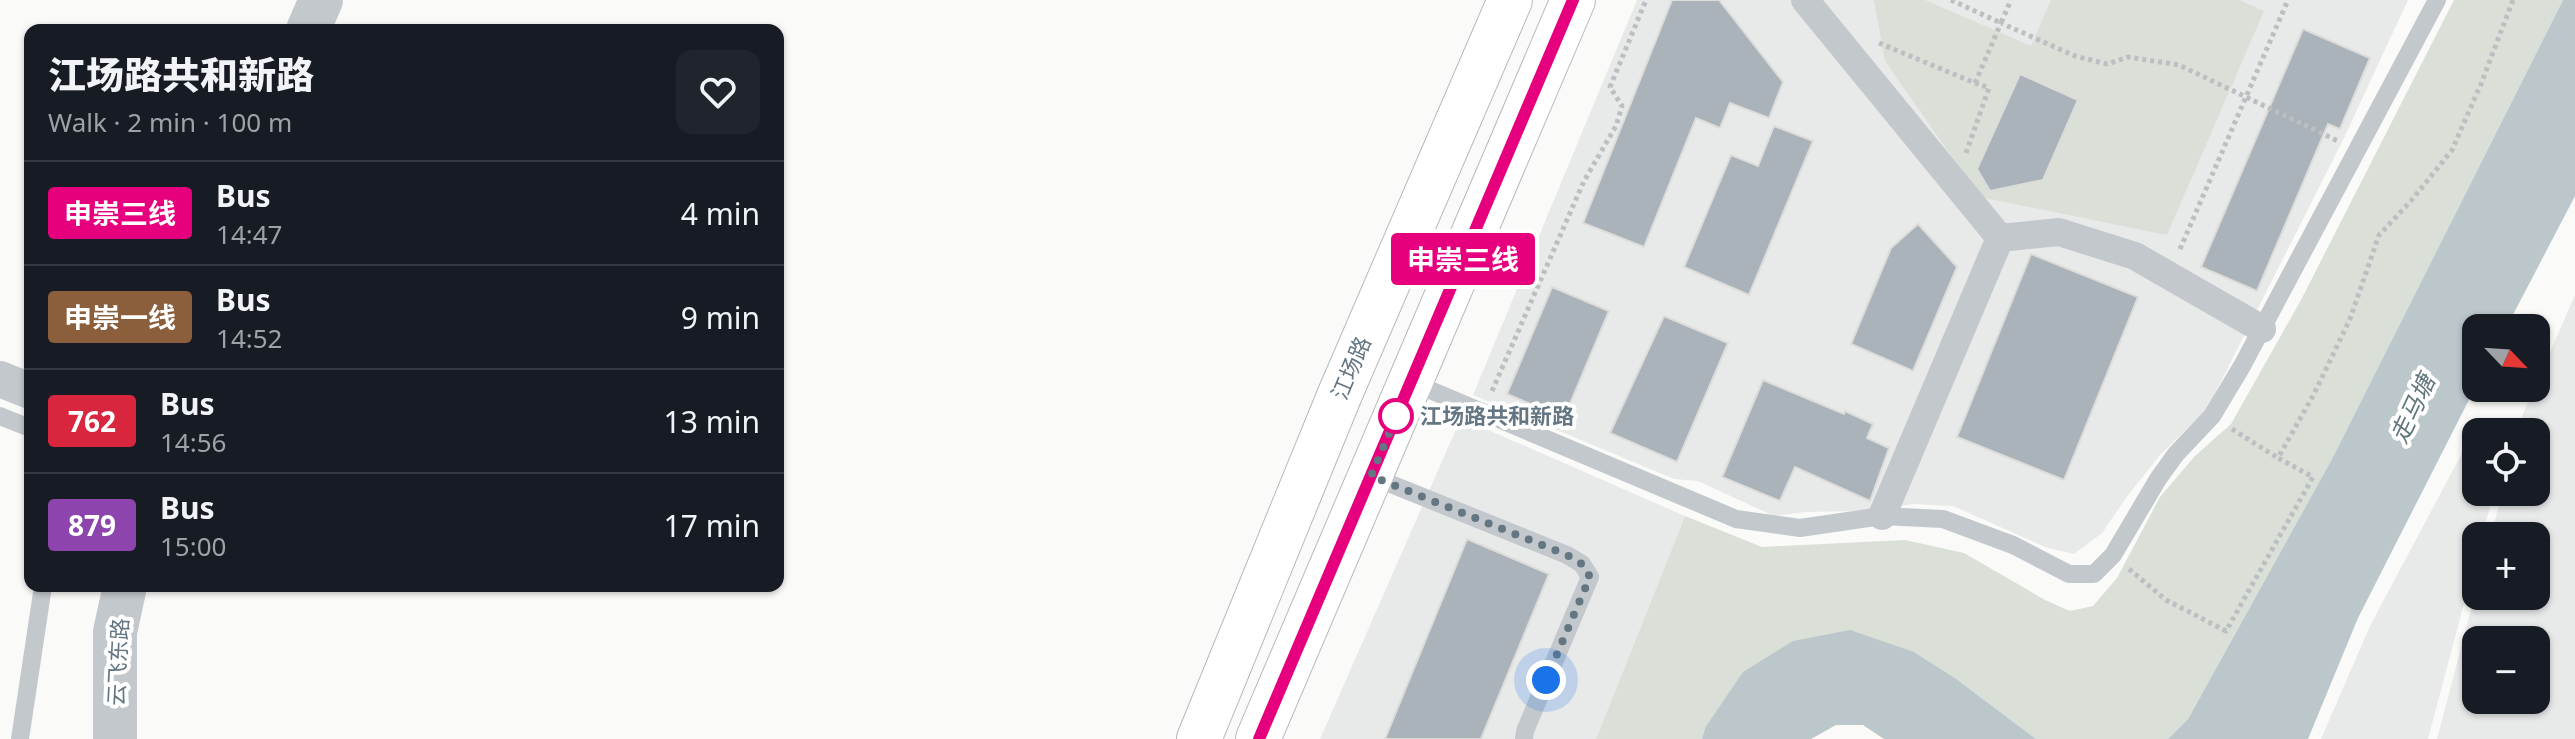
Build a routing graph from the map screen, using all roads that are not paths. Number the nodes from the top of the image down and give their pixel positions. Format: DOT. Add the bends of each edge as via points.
graph roads {
  1 [pos="321,0"];
  2 [pos="1510,0"];
  3 [pos="1573,0"];
  4 [pos="1805,0"];
  5 [pos="2437,0"];
  6 [pos="311,24"];
  7 [pos="2000,238"];
  8 [pos="2262,329"];
  9 [pos="0,379"];
  10 [pos="1411,382"];
  11 [pos="24,389"];
  12 [pos="0,416"];
  13 [pos="24,426"];
  14 [pos="1371,476"];
  15 [pos="1882,516"];
  16 [pos="42,592"];
  17 [pos="124,592"];
  18 [pos="20,739"];
  19 [pos="115,739"];
  20 [pos="1199,739"];
  21 [pos="1258,739"];
  22 [pos="1524,739"];
  1 -- 6 [label="street"];
  2 -- 20 [label="main road, 江场路"];
  3 -- 10 [label="main road"];
  4 -- 7 [label="street"];
  5 -- 8 [label="lane"];
  7 -- 8 [label="street" via="2059,232 2135,256"];
  7 -- 15 [label="street"];
  8 -- 15 [label="lane" via="2212,416 2176,454 2113,555 2094,574 2069,574 2013,545 1943,519"];
  9 -- 11 [label="street"];
  10 -- 14 [label="main road"];
  10 -- 15 [label="lane" via="1736,519 1800,528"];
  12 -- 13 [label="lane"];
  14 -- 21 [label="main road"];
  14 -- 22 [label="lane" via="1567,555 1590,577"];
  16 -- 18 [label="lane"];
  17 -- 19 [label="street, 云飞东路" via="115,632"];
}
